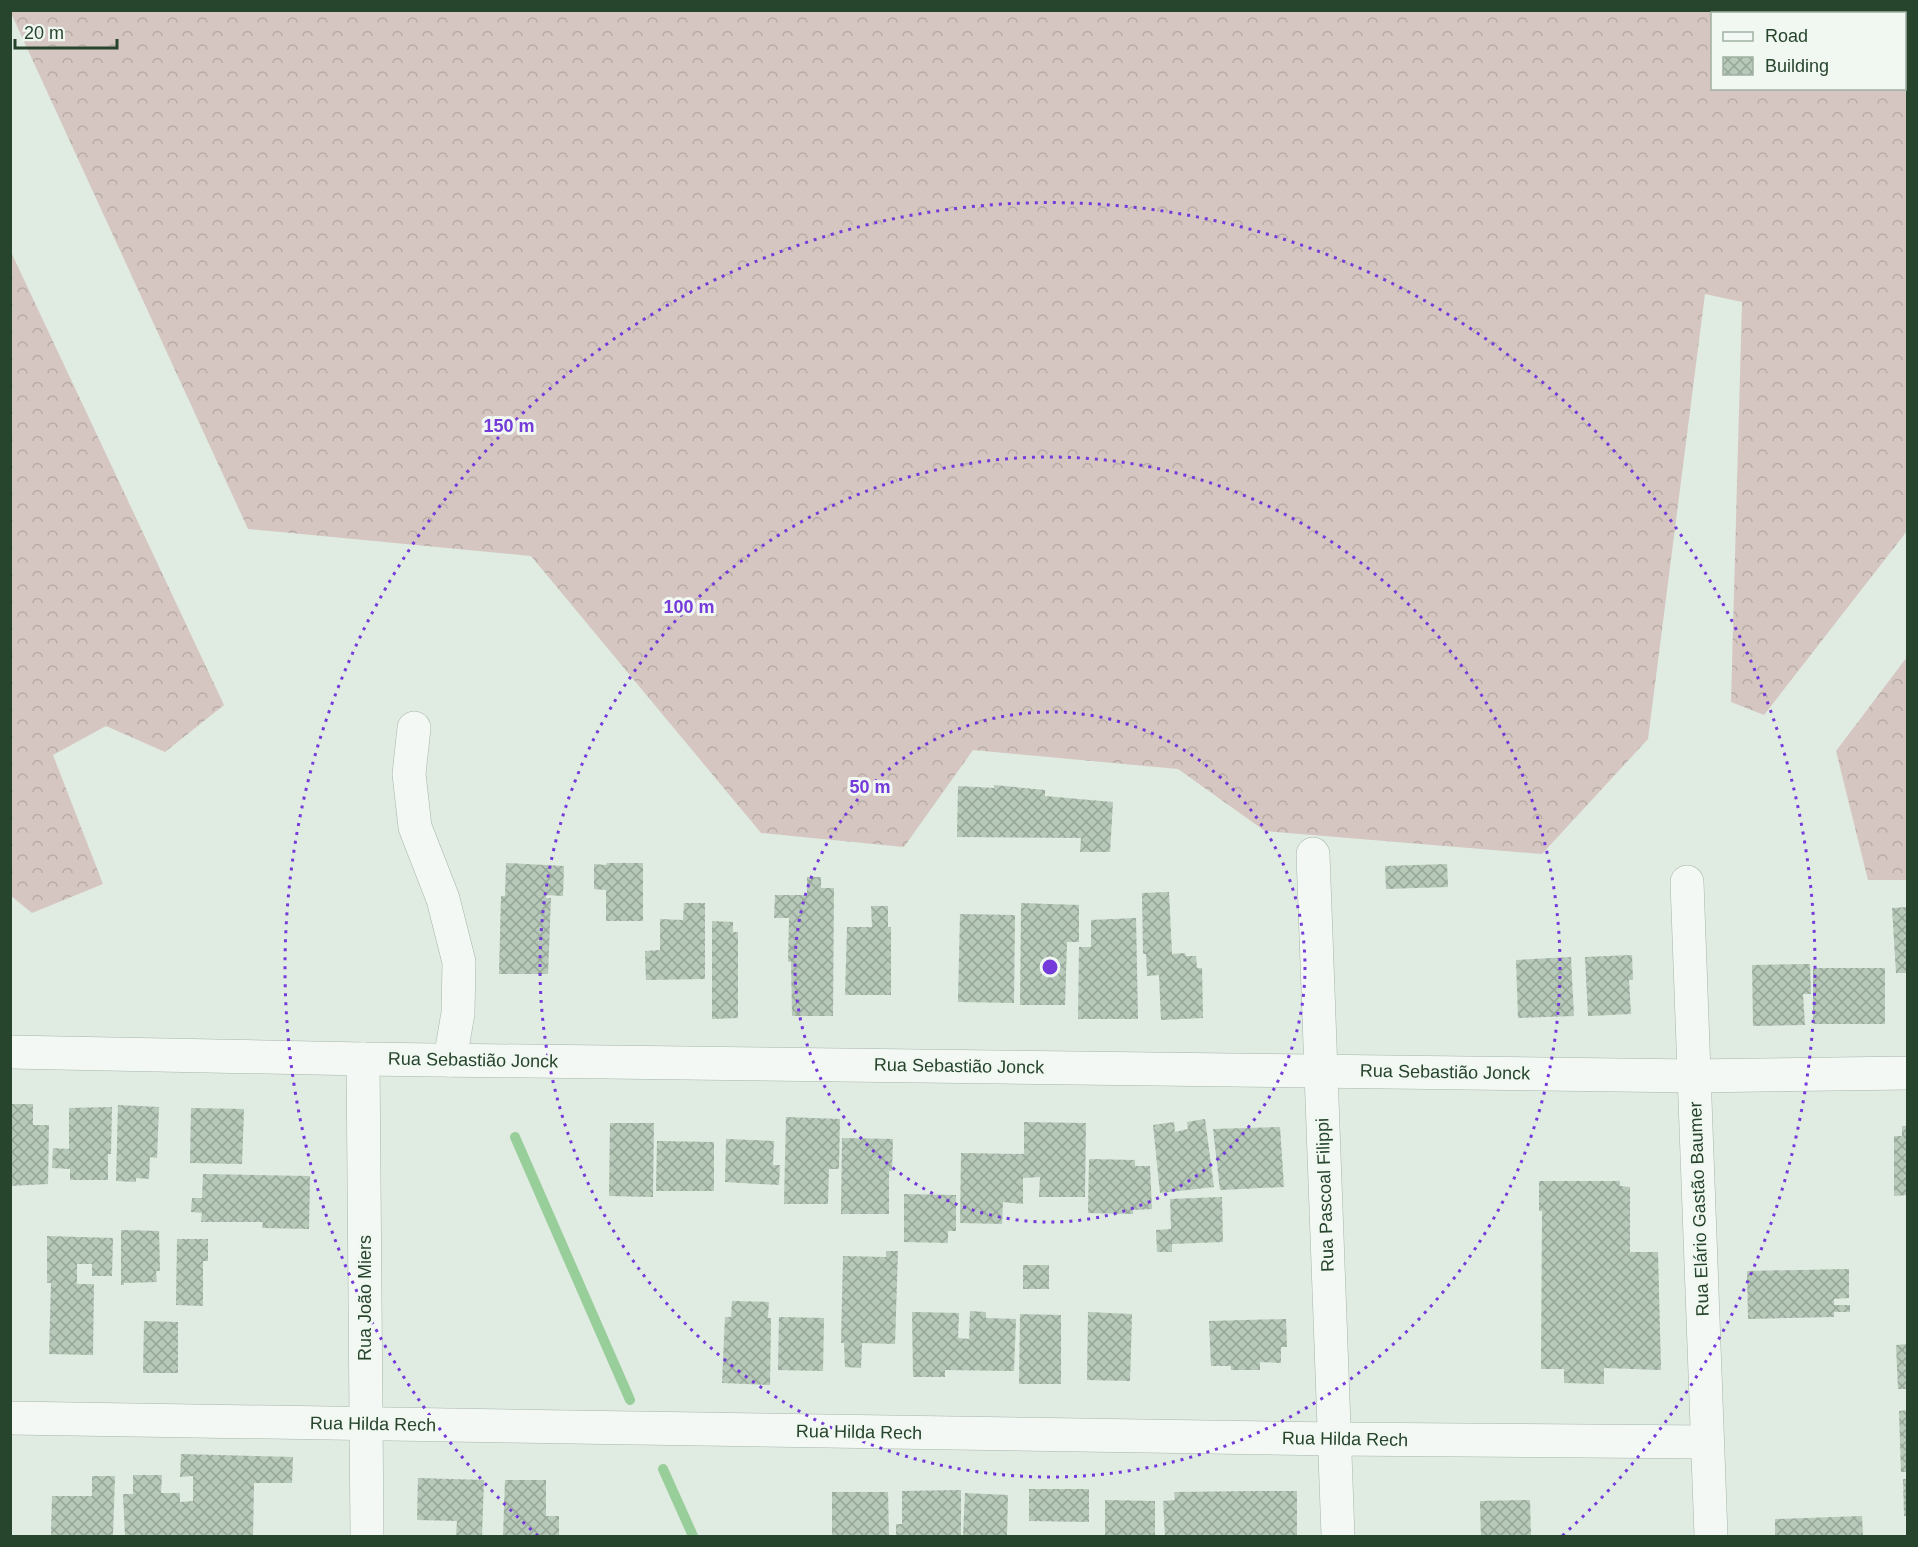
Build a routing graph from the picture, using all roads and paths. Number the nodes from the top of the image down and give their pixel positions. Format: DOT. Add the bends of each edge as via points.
graph roads {
  1 [pos="414,728"];
  2 [pos="1313,854"];
  3 [pos="1687,882"];
  4 [pos="10,1052"];
  5 [pos="363,1059"];
  6 [pos="450,1060"];
  7 [pos="1321,1070"];
  8 [pos="1908,1073"];
  9 [pos="1694,1076"];
  10 [pos="10,1418"];
  11 [pos="366,1424"];
  12 [pos="1334,1439"];
  13 [pos="1707,1442"];
  14 [pos="366,1536"];
  15 [pos="1338,1536"];
  16 [pos="1711,1536"];
  1 -- 6 [label="street" via="409,774 415,827 443,898 459,962 458,1013"];
  2 -- 7 [label="street, Rua Pascoal Filippi"];
  3 -- 9 [label="street, Rua Elário Gastão Baumer"];
  4 -- 5 [label="street, Rua Sebastião Jonck"];
  5 -- 6 [label="street, Rua Sebastião Jonck"];
  5 -- 11 [label="street, Rua João Miers"];
  6 -- 7 [label="street, Rua Sebastião Jonck"];
  7 -- 9 [label="street, Rua Sebastião Jonck"];
  7 -- 12 [label="street, Rua Pascoal Filippi"];
  8 -- 9 [label="street, Rua Sebastião Jonck"];
  9 -- 13 [label="street, Rua Elário Gastão Baumer"];
  10 -- 11 [label="street, Rua Hilda Rech"];
  11 -- 12 [label="street, Rua Hilda Rech"];
  11 -- 14 [label="street, Rua João Miers"];
  12 -- 13 [label="street, Rua Hilda Rech"];
  12 -- 15 [label="street, Rua Pascoal Filippi"];
  13 -- 16 [label="street, Rua Elário Gastão Baumer"];
}
